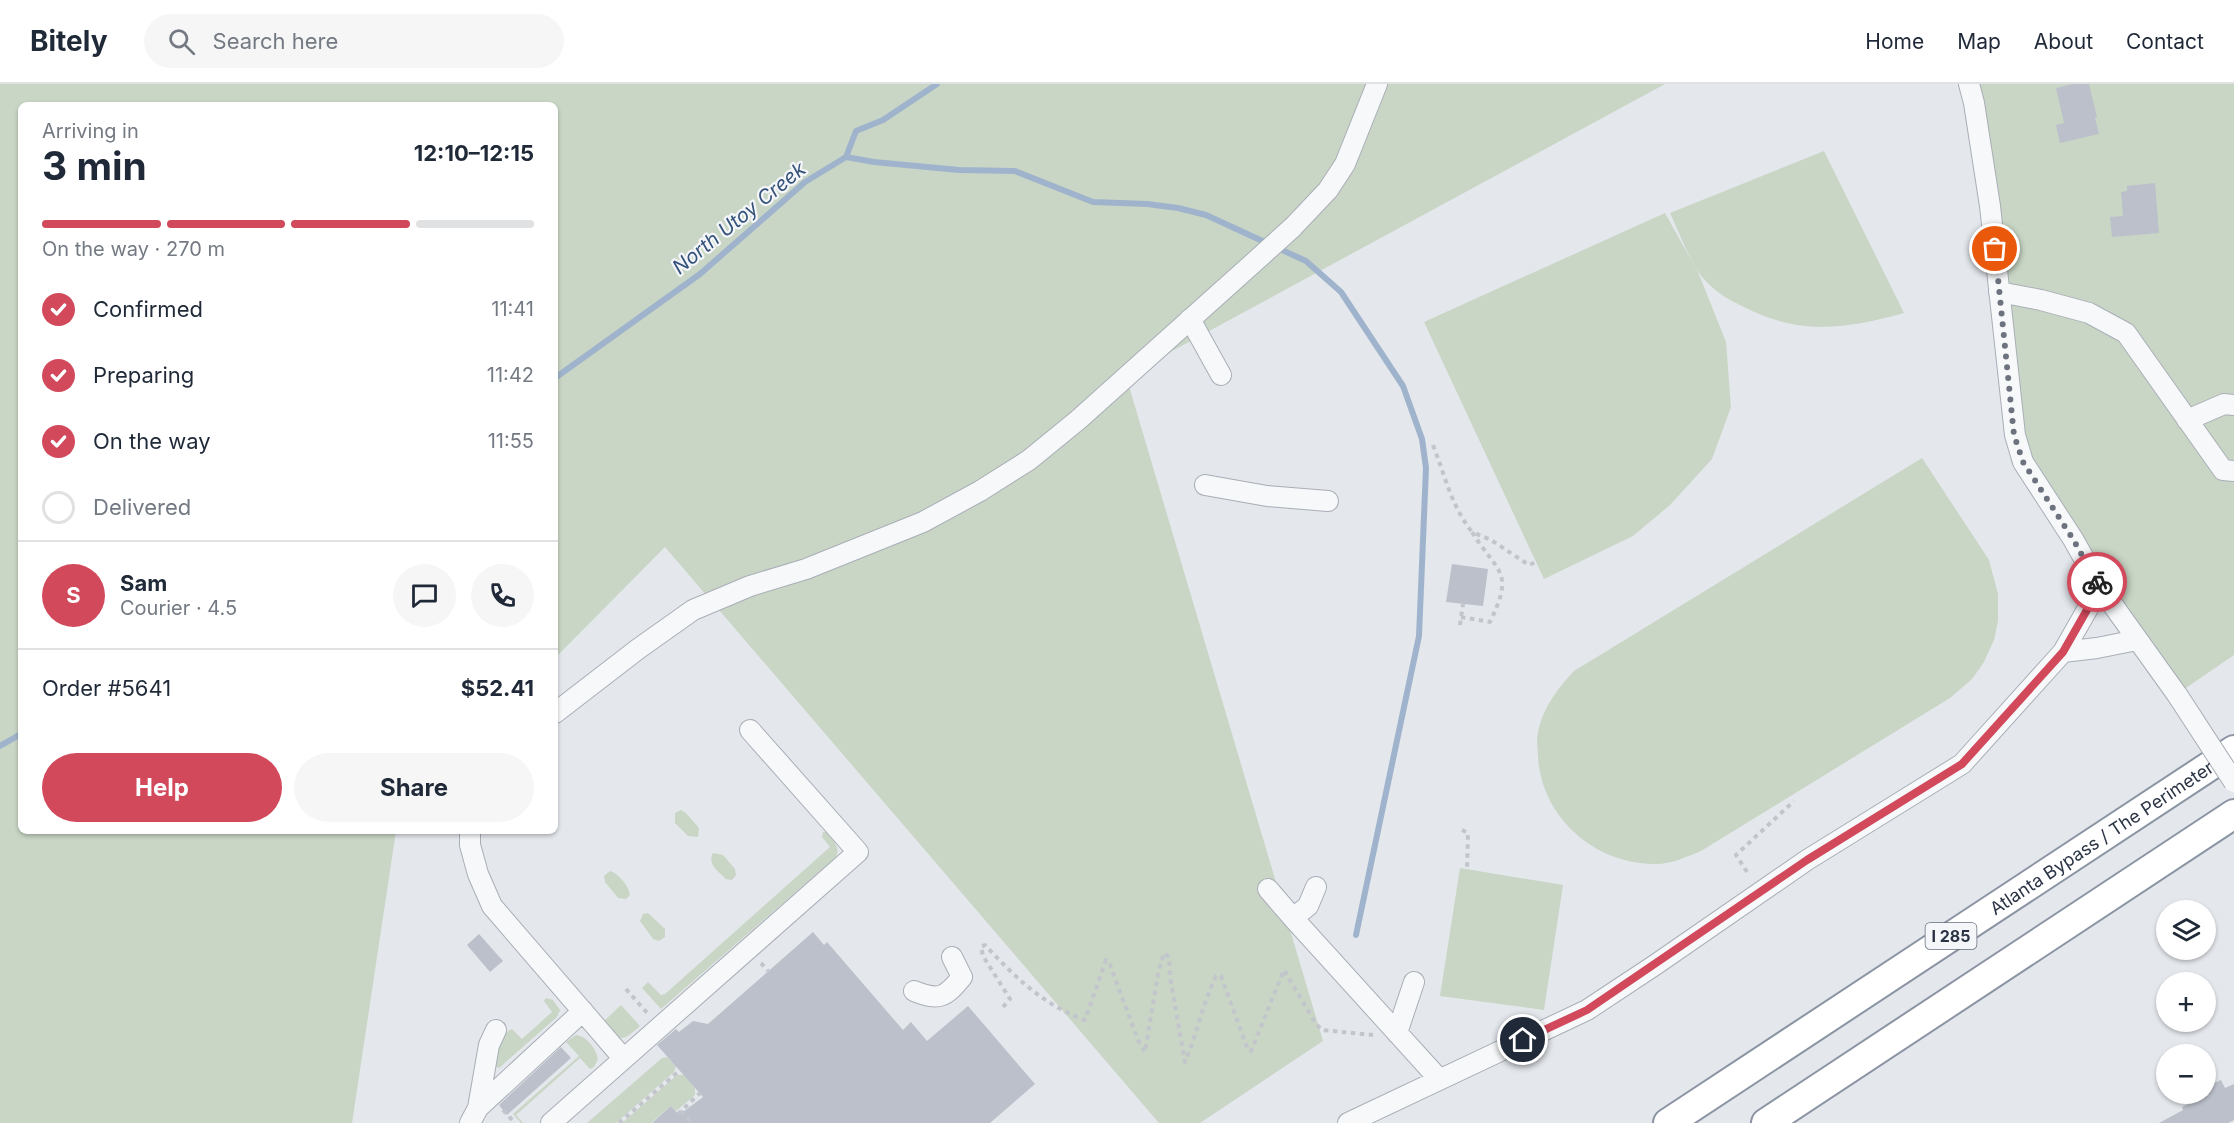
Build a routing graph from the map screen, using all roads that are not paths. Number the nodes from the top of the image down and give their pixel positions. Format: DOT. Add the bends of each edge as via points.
graph roads {
  1 [pos="1377,84"];
  2 [pos="1969,84"];
  3 [pos="1999,292"];
  4 [pos="1190,319"];
  5 [pos="1221,375"];
  6 [pos="2234,405"];
  7 [pos="2187,420"];
  8 [pos="2234,471"];
  9 [pos="1205,485"];
  10 [pos="1328,501"];
  11 [pos="2100,587"];
  12 [pos="2137,640"];
  13 [pos="2063,652"];
  14 [pos="558,711"];
  15 [pos="750,730"];
  16 [pos="2234,750"];
  17 [pos="2234,782"];
  18 [pos="2234,814"];
  19 [pos="470,834"];
  20 [pos="1316,887"];
  21 [pos="1268,889"];
  22 [pos="1293,918"];
  23 [pos="952,957"];
  24 [pos="1414,982"];
  25 [pos="914,991"];
  26 [pos="583,1011"];
  27 [pos="496,1030"];
  28 [pos="1397,1033"];
  29 [pos="623,1058"];
  30 [pos="1439,1079"];
  31 [pos="474,1115"];
  32 [pos="551,1123"];
  33 [pos="1348,1123"];
  34 [pos="1668,1123"];
  35 [pos="1766,1123"];
  1 -- 4 [label="street" via="1345,164 1328,190 1293,227"];
  2 -- 3 [label="street" via="1990,206"];
  3 -- 7 [label="street" via="2089,313 2126,333"];
  3 -- 11 [label="street" via="2014,435 2023,462"];
  4 -- 5 [label="street"];
  4 -- 14 [label="street" via="1029,460 980,491 923,522 693,610"];
  6 -- 7 [label="street" via="2224,404"];
  7 -- 8 [label="street" via="2223,470"];
  9 -- 10 [label="street"];
  11 -- 12 [label="street"];
  11 -- 13 [label="street"];
  12 -- 13 [label="street"];
  12 -- 17 [label="street, bridge"];
  13 -- 30 [label="street" via="1962,764 1807,860 1587,1010"];
  15 -- 29 [label="street" via="863,858"];
  16 -- 34 [label="highway, Atlanta Bypass / The Perimeter / I 285"];
  18 -- 35 [label="highway"];
  19 -- 26 [label="street" via="478,874 492,906"];
  20 -- 22 [label="street" via="1308,906"];
  21 -- 22 [label="street"];
  22 -- 28 [label="street"];
  23 -- 25 [label="street" via="962,977 949,993 932,998"];
  24 -- 28 [label="street"];
  26 -- 29 [label="street"];
  26 -- 31 [label="street"];
  27 -- 31 [label="street" via="489,1045"];
  28 -- 30 [label="street"];
  29 -- 32 [label="street"];
  30 -- 33 [label="street"];
}
